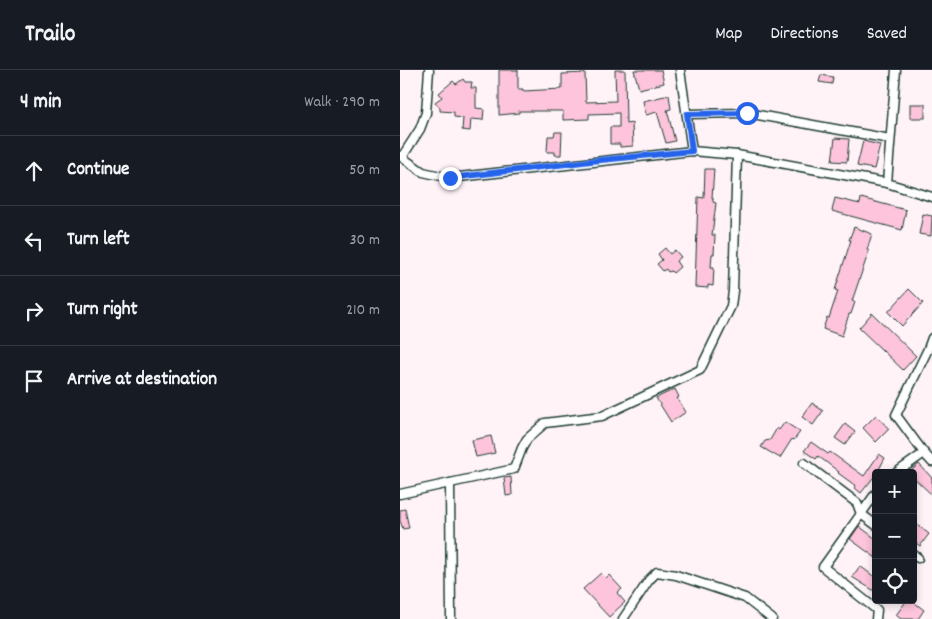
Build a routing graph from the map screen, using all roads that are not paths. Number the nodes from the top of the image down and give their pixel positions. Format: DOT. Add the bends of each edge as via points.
graph roads {
  1 [pos="429,70"];
  2 [pos="680,70"];
  3 [pos="896,70"];
  4 [pos="687,114"];
  5 [pos="890,139"];
  6 [pos="692,151"];
  7 [pos="737,155"];
  8 [pos="401,156"];
  9 [pos="886,183"];
  10 [pos="932,197"];
  11 [pos="932,338"];
  12 [pos="924,453"];
  13 [pos="932,462"];
  14 [pos="804,463"];
  15 [pos="902,469"];
  16 [pos="450,483"];
  17 [pos="400,494"];
  18 [pos="872,499"];
  19 [pos="861,514"];
  20 [pos="872,522"];
  21 [pos="451,619"];
  22 [pos="623,619"];
  23 [pos="772,619"];
  24 [pos="876,619"];
  1 -- 8 [label="street" via="426,113 420,129"];
  2 -- 4 [label="street"];
  3 -- 5 [label="street"];
  4 -- 5 [label="street" via="747,113"];
  4 -- 6 [label="street"];
  5 -- 9 [label="street"];
  6 -- 7 [label="street"];
  6 -- 8 [label="street" via="450,178 424,172"];
  7 -- 9 [label="street"];
  7 -- 16 [label="street" via="731,306 700,370 602,416 546,423 527,439 514,469"];
  9 -- 10 [label="street"];
  11 -- 12 [label="street" via="896,415"];
  12 -- 13 [label="street"];
  12 -- 15 [label="street"];
  14 -- 19 [label="street" via="856,503"];
  16 -- 17 [label="street"];
  16 -- 21 [label="street"];
  18 -- 19 [label="street"];
  19 -- 20 [label="street"];
  19 -- 24 [label="street" via="823,567 876,610"];
  22 -- 23 [label="street" via="658,572 745,598"];
}
